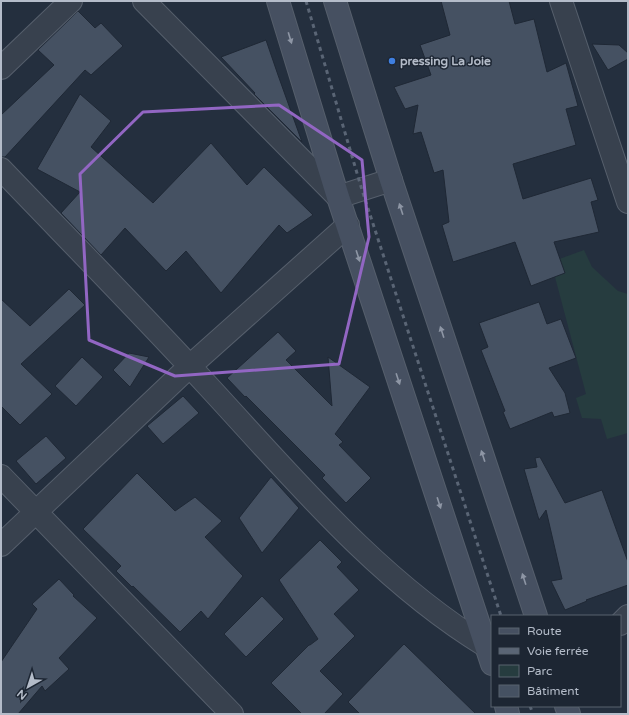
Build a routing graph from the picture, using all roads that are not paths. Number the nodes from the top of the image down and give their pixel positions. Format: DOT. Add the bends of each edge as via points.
graph roads {
  1 [pos="71,1"];
  2 [pos="144,1"];
  3 [pos="278,1"];
  4 [pos="335,1"];
  5 [pos="561,1"];
  6 [pos="1,68"];
  7 [pos="1,169"];
  8 [pos="391,180"];
  9 [pos="338,197"];
  10 [pos="628,202"];
  11 [pos="348,226"];
  12 [pos="190,366"];
  13 [pos="1,476"];
  14 [pos="36,512"];
  15 [pos="1,545"];
  16 [pos="536,615"];
  17 [pos="489,655"];
  18 [pos="232,714"];
  1 -- 6 [label="street"];
  2 -- 9 [label="street"];
  3 -- 9 [label="main road, one-way"];
  4 -- 8 [label="main road"];
  5 -- 10 [label="street"];
  7 -- 12 [label="street"];
  8 -- 9 [label="street"];
  16 -- 8 [label="main road, one-way"];
  9 -- 11 [label="main road"];
  11 -- 12 [label="street"];
  11 -- 17 [label="main road, one-way"];
  12 -- 14 [label="street"];
  12 -- 17 [label="street" via="312,499 393,578"];
  13 -- 14 [label="street"];
  14 -- 15 [label="street"];
  14 -- 18 [label="street"];
}
